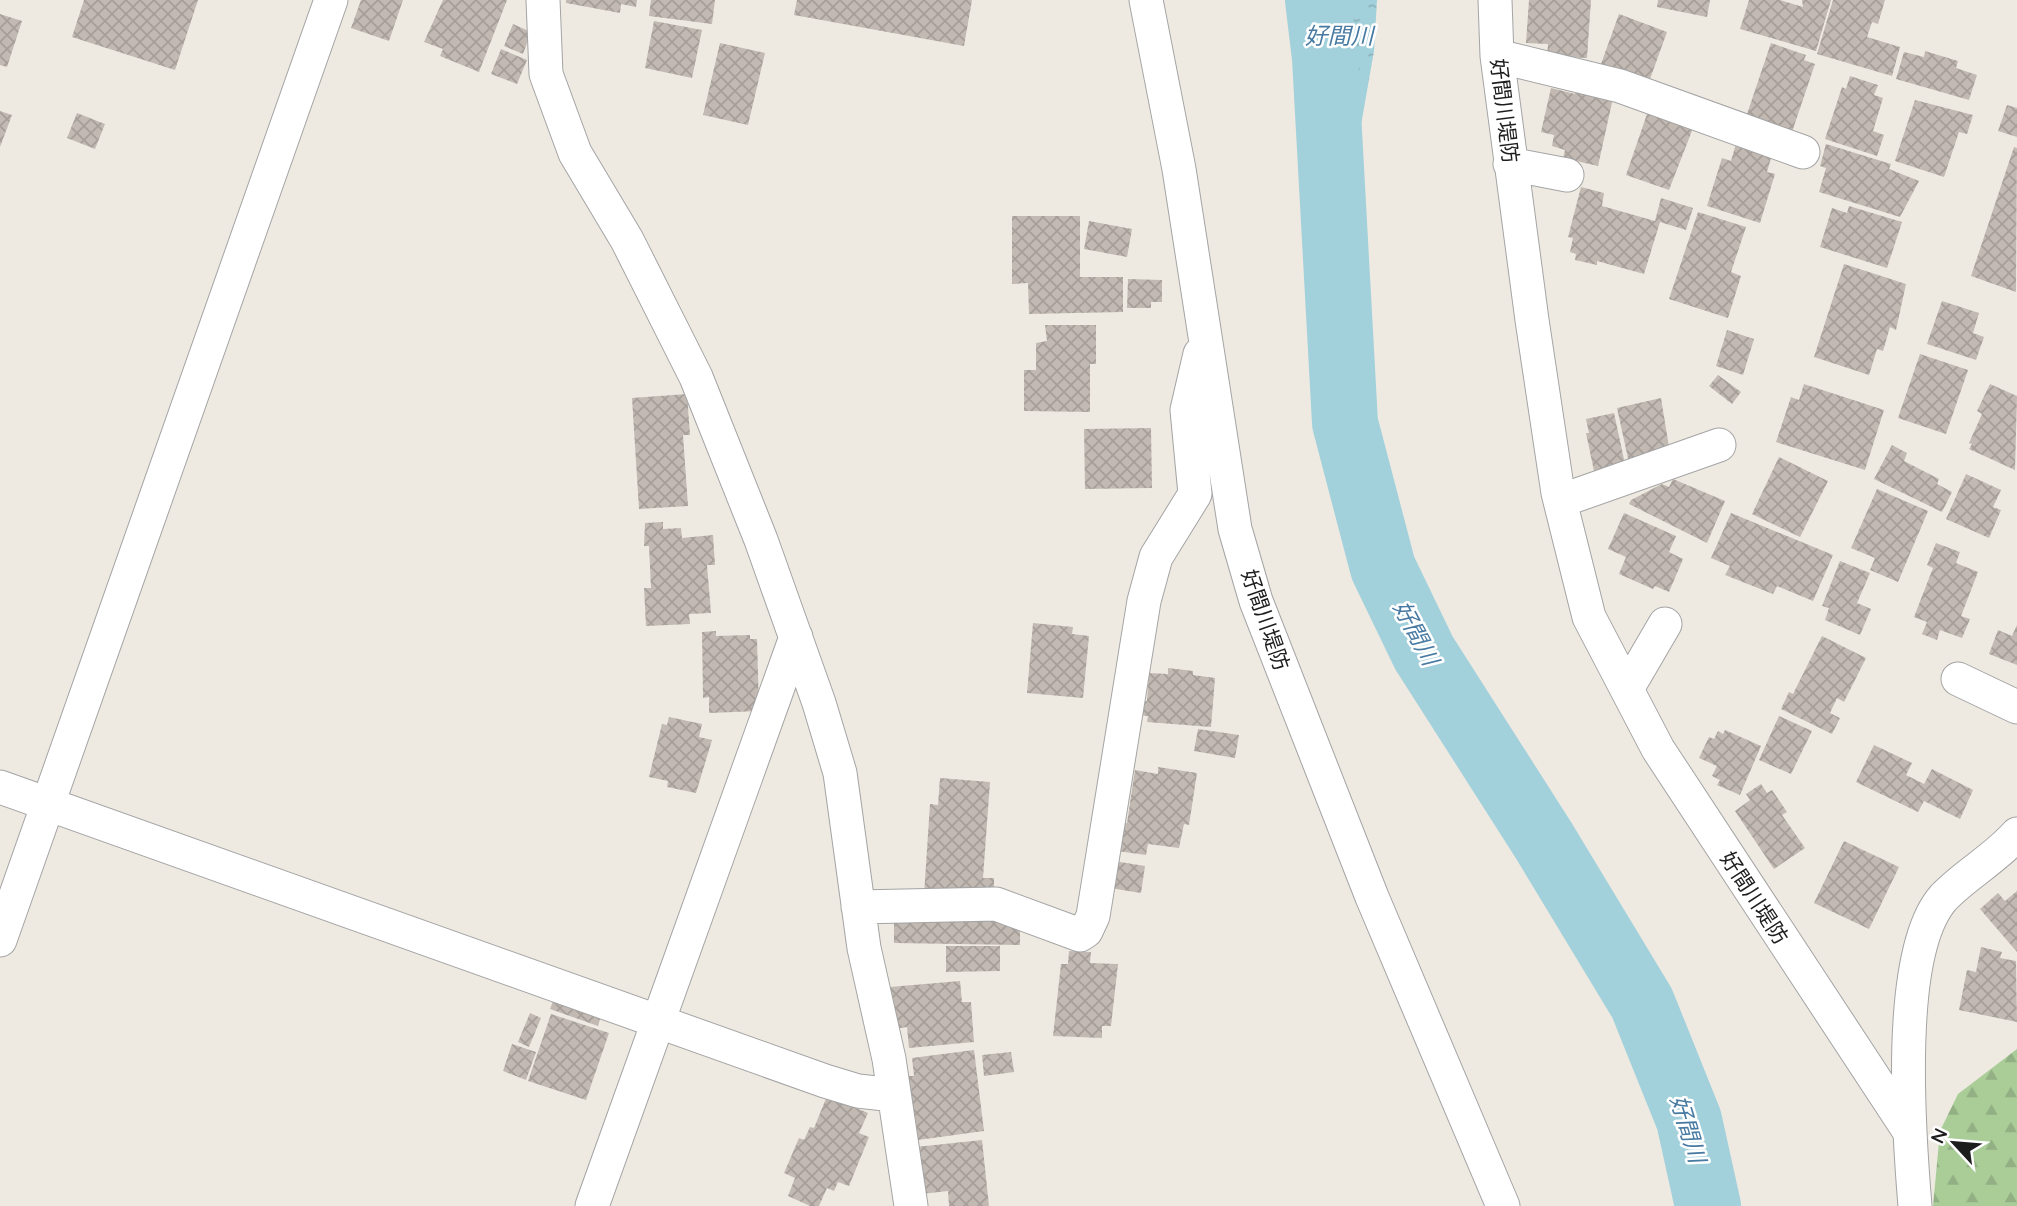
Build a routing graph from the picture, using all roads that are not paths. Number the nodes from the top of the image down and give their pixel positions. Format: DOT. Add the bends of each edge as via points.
graph roads {
  1 [pos="331,0"];
  2 [pos="543,0"];
  3 [pos="1146,0"];
  4 [pos="1495,0"];
  5 [pos="1497,56"];
  6 [pos="1803,152"];
  7 [pos="1510,164"];
  8 [pos="1567,175"];
  9 [pos="1205,350"];
  10 [pos="1719,445"];
  11 [pos="1560,501"];
  12 [pos="1665,624"];
  13 [pos="796,637"];
  14 [pos="1958,679"];
  15 [pos="1627,689"];
  16 [pos="2017,707"];
  17 [pos="0,787"];
  18 [pos="48,804"];
  19 [pos="2017,834"];
  20 [pos="858,907"];
  21 [pos="0,940"];
  22 [pos="659,1021"];
  23 [pos="894,1095"];
  24 [pos="1909,1131"];
  25 [pos="592,1206"];
  26 [pos="911,1206"];
  27 [pos="1503,1206"];
  28 [pos="1915,1206"];
  1 -- 18 [label="street"];
  2 -- 13 [label="street" via="546,74 575,153 627,240 696,377"];
  3 -- 9 [label="street, 好間川堤防" via="1179,169"];
  4 -- 5 [label="street, 好間川堤防"];
  5 -- 6 [label="street" via="1620,86"];
  5 -- 7 [label="street, 好間川堤防"];
  7 -- 8 [label="street"];
  7 -- 11 [label="street, 好間川堤防"];
  9 -- 20 [label="street" via="1195,367 1187,410 1195,494 1156,557 1143,601 1093,916 1086,931 1080,935 1067,932 996,904"];
  9 -- 27 [label="street, 好間川堤防" via="1236,529 1256,601 1371,897"];
  10 -- 11 [label="street"];
  11 -- 15 [label="street, 好間川堤防" via="1589,617"];
  12 -- 15 [label="street"];
  13 -- 20 [label="street" via="840,774"];
  13 -- 22 [label="street"];
  14 -- 16 [label="street"];
  15 -- 24 [label="street, 好間川堤防" via="1658,749"];
  17 -- 18 [label="street"];
  18 -- 21 [label="street"];
  18 -- 22 [label="street"];
  19 -- 24 [label="street" via="2000,854 1944,898 1923,937 1910,1020"];
  20 -- 23 [label="street"];
  22 -- 23 [label="street" via="858,1091"];
  22 -- 25 [label="street"];
  23 -- 26 [label="street"];
  24 -- 28 [label="street"];
}
